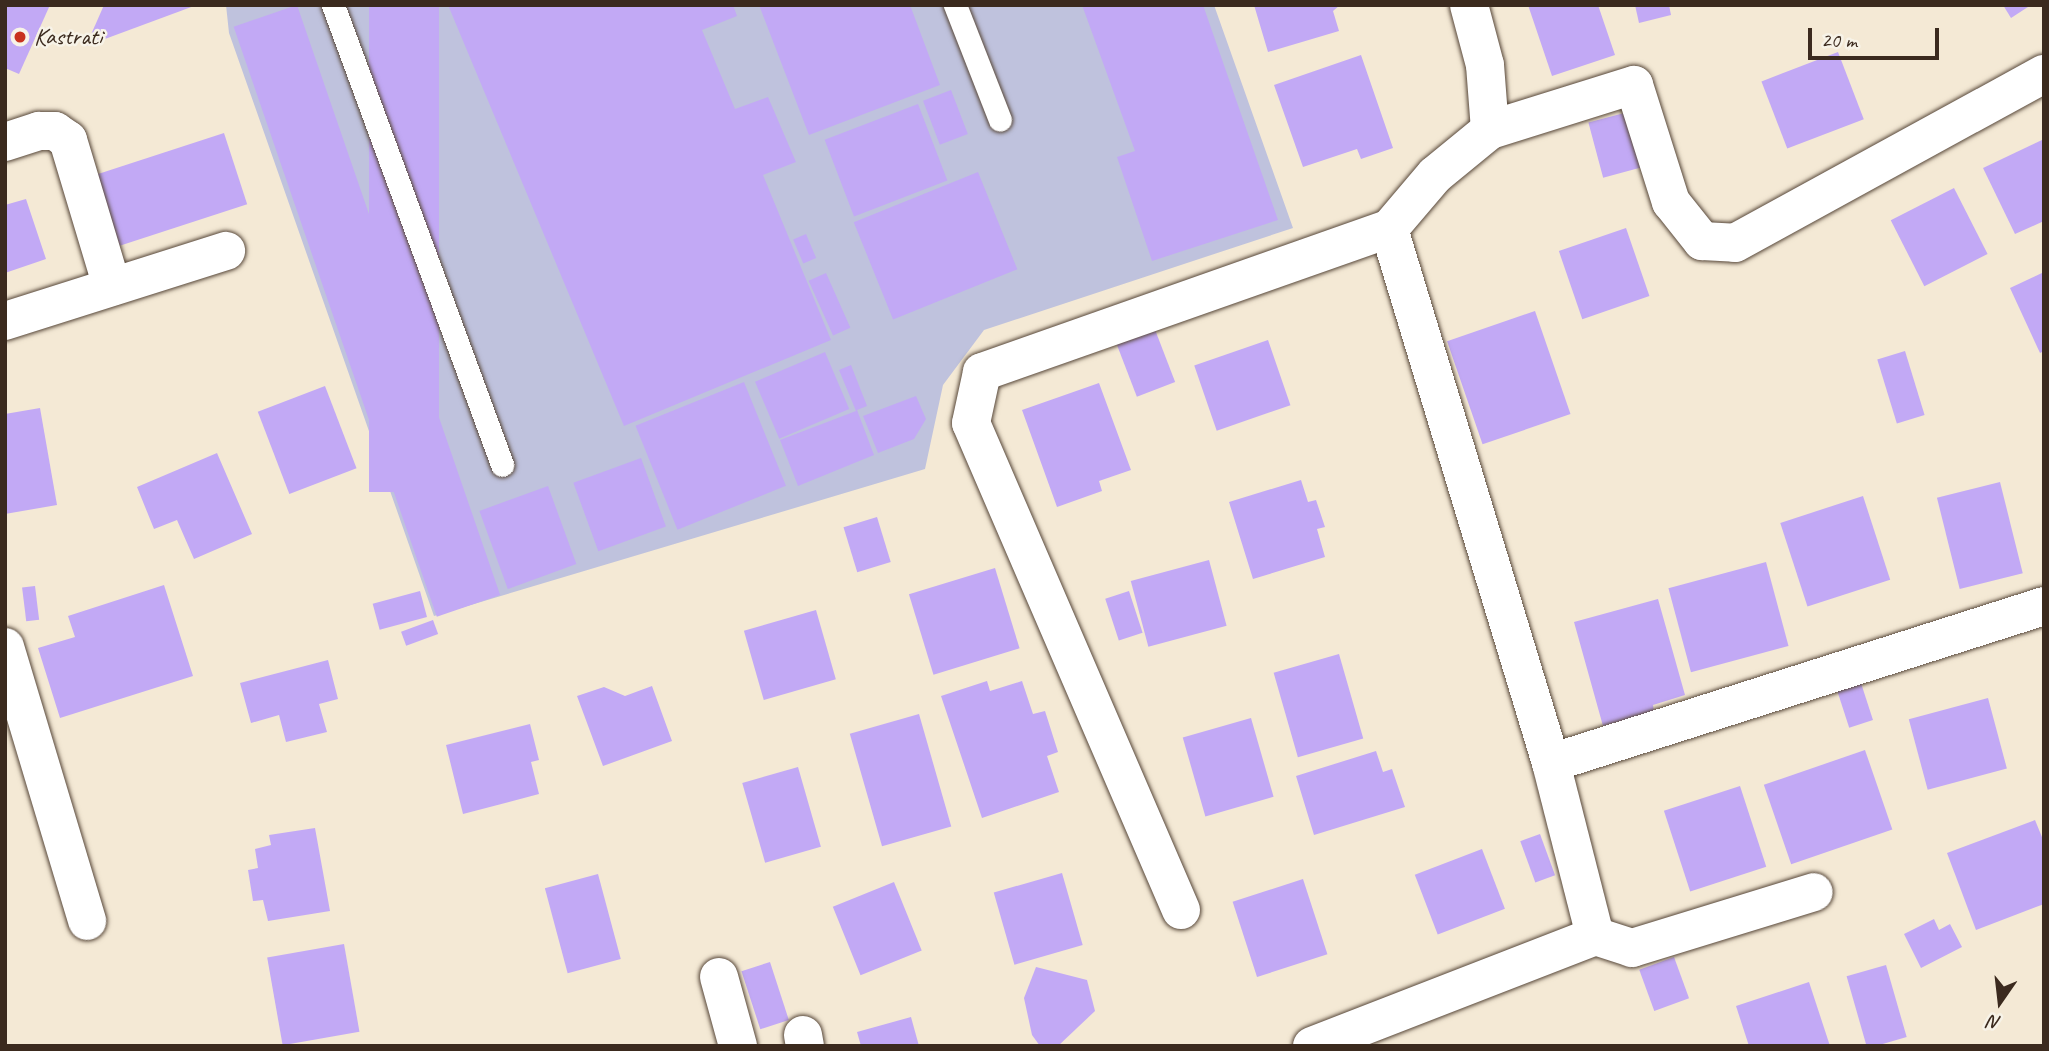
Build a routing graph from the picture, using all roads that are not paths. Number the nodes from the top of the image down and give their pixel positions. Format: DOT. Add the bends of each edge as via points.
graph roads {
  1 [pos="332,5"];
  2 [pos="955,5"];
  3 [pos="1469,5"];
  4 [pos="2044,74"];
  5 [pos="1000,120"];
  6 [pos="1490,130"];
  7 [pos="5,142"];
  8 [pos="1389,229"];
  9 [pos="226,251"];
  10 [pos="112,287"];
  11 [pos="5,321"];
  12 [pos="502,465"];
  13 [pos="2044,606"];
  14 [pos="5,647"];
  15 [pos="1551,763"];
  16 [pos="1814,892"];
  17 [pos="1181,910"];
  18 [pos="87,921"];
  19 [pos="1595,936"];
  20 [pos="719,976"];
  21 [pos="738,1046"];
  22 [pos="1312,1046"];
  1 -- 12 [label="lane"];
  2 -- 5 [label="lane"];
  3 -- 6 [label="street" via="1485,65"];
  4 -- 6 [label="street" via="1735,243 1702,241 1671,202 1634,85"];
  6 -- 8 [label="street" via="1435,174"];
  7 -- 10 [label="street" via="39,131 55,131 68,140"];
  8 -- 15 [label="street"];
  8 -- 17 [label="street" via="982,372 971,423"];
  9 -- 10 [label="street"];
  10 -- 11 [label="street"];
  13 -- 15 [label="street"];
  14 -- 18 [label="street"];
  15 -- 19 [label="street"];
  16 -- 19 [label="street" via="1632,948"];
  19 -- 22 [label="street"];
  20 -- 21 [label="street"];
}
